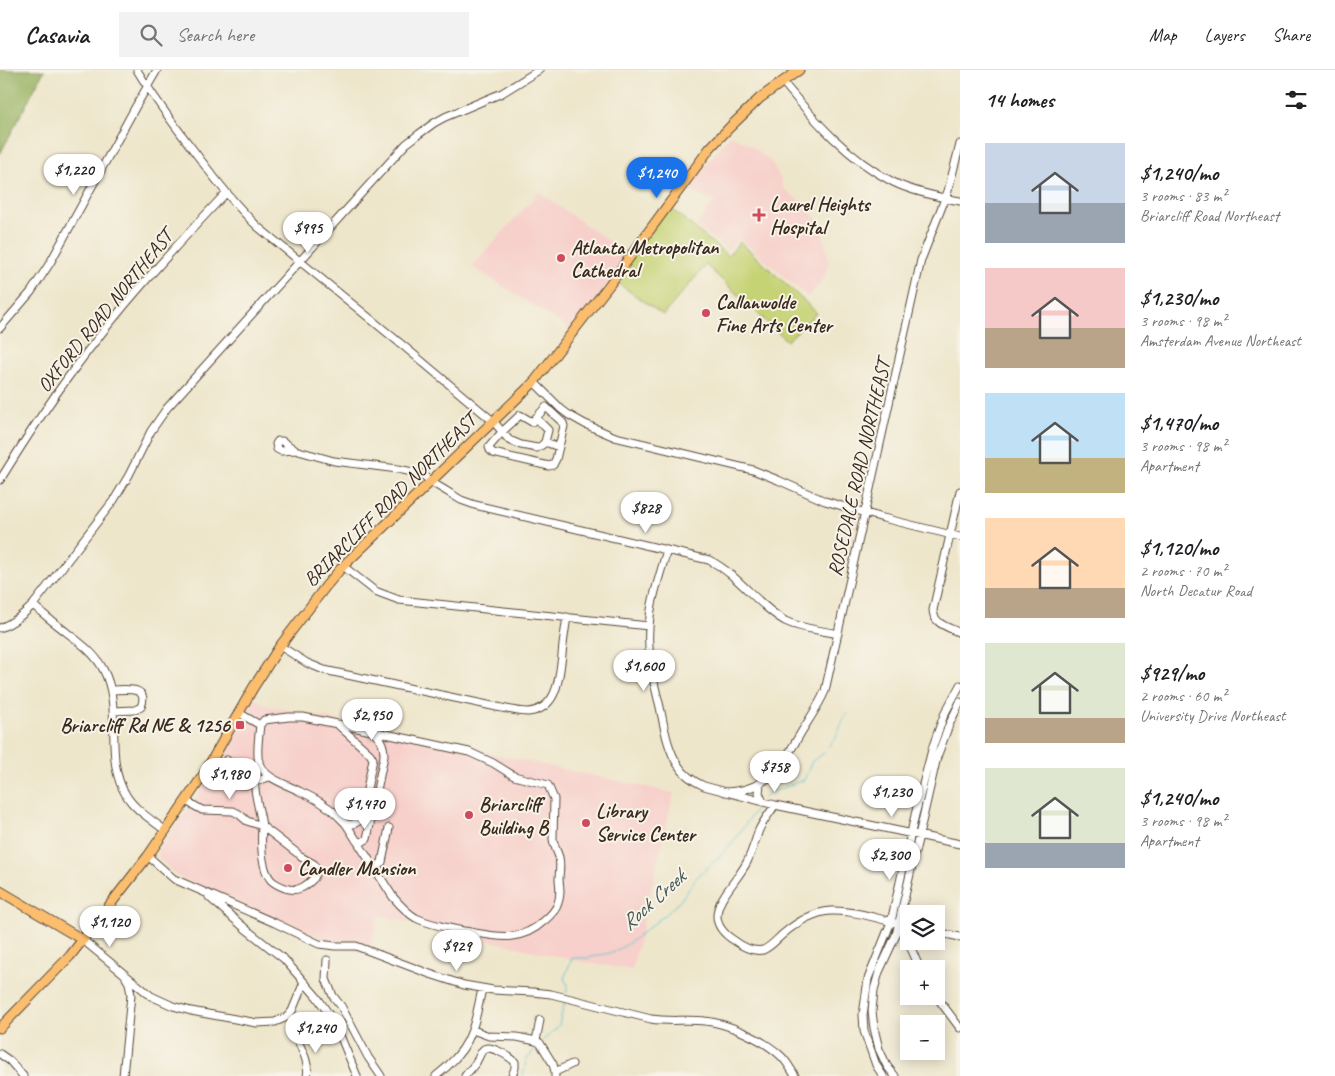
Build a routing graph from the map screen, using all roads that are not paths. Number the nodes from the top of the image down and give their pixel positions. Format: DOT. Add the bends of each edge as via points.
graph roads {
  1 [pos="137,70"];
  2 [pos="157,70"];
  3 [pos="540,70"];
  4 [pos="799,70"];
  5 [pos="782,81"];
  6 [pos="147,87"];
  7 [pos="960,144"];
  8 [pos="226,193"];
  9 [pos="948,199"];
  10 [pos="960,201"];
  11 [pos="300,262"];
  12 [pos="0,328"];
  13 [pos="534,382"];
  14 [pos="561,409"];
  15 [pos="555,416"];
  16 [pos="536,418"];
  17 [pos="494,422"];
  18 [pos="502,432"];
  19 [pos="545,442"];
  20 [pos="559,447"];
  21 [pos="295,450"];
  22 [pos="0,480"];
  23 [pos="431,482"];
  24 [pos="960,491"];
  25 [pos="865,512"];
  26 [pos="950,535"];
  27 [pos="960,537"];
  28 [pos="668,550"];
  29 [pos="343,566"];
  30 [pos="33,605"];
  31 [pos="567,617"];
  32 [pos="649,626"];
  33 [pos="0,628"];
  34 [pos="960,633"];
  35 [pos="838,634"];
  36 [pos="280,646"];
  37 [pos="960,685"];
  38 [pos="112,690"];
  39 [pos="960,702"];
  40 [pos="113,711"];
  41 [pos="239,713"];
  42 [pos="947,718"];
  43 [pos="260,724"];
  44 [pos="336,724"];
  45 [pos="372,731"];
  46 [pos="227,760"];
  47 [pos="259,762"];
  48 [pos="270,777"];
  49 [pos="254,783"];
  50 [pos="760,784"];
  51 [pos="725,792"];
  52 [pos="186,801"];
  53 [pos="763,802"];
  54 [pos="776,805"];
  55 [pos="346,824"];
  56 [pos="262,826"];
  57 [pos="389,828"];
  58 [pos="166,830"];
  59 [pos="911,833"];
  60 [pos="919,835"];
  61 [pos="367,839"];
  62 [pos="356,840"];
  63 [pos="960,844"];
  64 [pos="366,855"];
  65 [pos="148,856"];
  66 [pos="375,869"];
  67 [pos="0,891"];
  68 [pos="203,892"];
  69 [pos="904,905"];
  70 [pos="239,907"];
  71 [pos="232,916"];
  72 [pos="891,922"];
  73 [pos="900,924"];
  74 [pos="945,934"];
  75 [pos="960,937"];
  76 [pos="84,940"];
  77 [pos="884,942"];
  78 [pos="892,946"];
  79 [pos="327,960"];
  80 [pos="123,974"];
  81 [pos="304,982"];
  82 [pos="482,989"];
  83 [pos="943,1005"];
  84 [pos="873,1019"];
  85 [pos="540,1020"];
  86 [pos="863,1020"];
  87 [pos="0,1028"];
  88 [pos="960,1028"];
  89 [pos="473,1030"];
  90 [pos="296,1037"];
  91 [pos="536,1041"];
  92 [pos="0,1054"];
  93 [pos="572,1064"];
  94 [pos="555,1074"];
  95 [pos="23,1076"];
  96 [pos="123,1076"];
  97 [pos="307,1076"];
  98 [pos="357,1076"];
  99 [pos="381,1076"];
  100 [pos="436,1076"];
  101 [pos="465,1076"];
  102 [pos="512,1076"];
  103 [pos="795,1076"];
  104 [pos="883,1076"];
  105 [pos="895,1076"];
  1 -- 6 [label="street"];
  2 -- 6 [label="street"];
  3 -- 11 [label="street" via="502,93 446,117 419,134 395,156"];
  4 -- 5 [label="main road, BRIARCLIFF ROAD NORTHEAST"];
  5 -- 9 [label="street" via="813,118 868,168 894,183"];
  5 -- 13 [label="main road, BRIARCLIFF ROAD NORTHEAST" via="760,98 710,148"];
  6 -- 8 [label="street"];
  6 -- 12 [label="street" via="50,262"];
  7 -- 9 [label="street, ROSEDALE ROAD NORTHEAST"];
  8 -- 11 [label="street" via="241,211"];
  8 -- 22 [label="street, OXFORD ROAD NORTHEAST" via="108,325 72,371"];
  9 -- 10 [label="street"];
  9 -- 25 [label="street, ROSEDALE ROAD NORTHEAST" via="921,260"];
  11 -- 17 [label="street"];
  11 -- 30 [label="street" via="167,408 114,500"];
  13 -- 14 [label="street"];
  13 -- 17 [label="main road, BRIARCLIFF ROAD NORTHEAST"];
  14 -- 15 [label="street"];
  14 -- 25 [label="street" via="580,422 615,437 753,470 818,498"];
  15 -- 16 [label="street" via="546,408"];
  15 -- 20 [label="street" via="564,426"];
  16 -- 18 [label="street" via="532,422 520,415"];
  16 -- 19 [label="street" via="548,430"];
  17 -- 18 [label="street"];
  17 -- 23 [label="main road, BRIARCLIFF ROAD NORTHEAST"];
  18 -- 19 [label="street" via="509,440 521,445 537,448"];
  18 -- 20 [label="street" via="489,447 493,453 549,466 555,463"];
  19 -- 20 [label="street"];
  21 -- 23 [label="street" via="334,461 422,474"];
  23 -- 28 [label="street" via="475,505"];
  23 -- 29 [label="main road, BRIARCLIFF ROAD NORTHEAST"];
  24 -- 26 [label="street"];
  25 -- 26 [label="street"];
  25 -- 35 [label="street, ROSEDALE ROAD NORTHEAST"];
  26 -- 27 [label="street"];
  26 -- 34 [label="street" via="933,615 939,623"];
  28 -- 32 [label="street"];
  28 -- 35 [label="street" via="709,560 725,569 787,622"];
  29 -- 31 [label="street" via="375,591 399,600"];
  29 -- 36 [label="main road, BRIARCLIFF ROAD NORTHEAST"];
  30 -- 33 [label="street"];
  30 -- 38 [label="street" via="93,655"];
  31 -- 32 [label="street"];
  31 -- 36 [label="street" via="557,690 543,706 529,712 324,670 307,664"];
  32 -- 51 [label="street" via="652,678 674,758 693,781"];
  35 -- 50 [label="street, ROSEDALE ROAD NORTHEAST" via="826,687 818,704 794,746 772,775"];
  36 -- 41 [label="main road, BRIARCLIFF ROAD NORTHEAST"];
  37 -- 42 [label="street"];
  38 -- 40 [label="street"];
  38 -- 40 [label="street" via="135,690 142,699 140,707 135,710"];
  39 -- 42 [label="street"];
  40 -- 58 [label="street" via="116,762 123,789 131,802"];
  41 -- 43 [label="street"];
  41 -- 52 [label="main road, BRIARCLIFF ROAD NORTHEAST"];
  42 -- 59 [label="street" via="928,762"];
  42 -- 60 [label="street"];
  43 -- 44 [label="street" via="264,720 296,717"];
  43 -- 47 [label="street"];
  44 -- 45 [label="street"];
  44 -- 55 [label="street" via="373,759 361,817 354,824"];
  45 -- 61 [label="street" via="383,745 384,756"];
  45 -- 66 [label="street" via="469,752 514,776 548,786 554,799 553,839 561,867 560,894 555,910 536,927 515,936 497,937 415,917 393,898"];
  46 -- 49 [label="street" via="219,774 243,785"];
  47 -- 48 [label="street"];
  47 -- 49 [label="street"];
  48 -- 49 [label="street"];
  48 -- 55 [label="street" via="325,806"];
  49 -- 56 [label="street"];
  50 -- 51 [label="street, ROSEDALE ROAD NORTHEAST"];
  50 -- 53 [label="street"];
  51 -- 53 [label="street"];
  52 -- 56 [label="street" via="202,810 233,811"];
  52 -- 58 [label="main road, BRIARCLIFF ROAD NORTHEAST"];
  53 -- 54 [label="street"];
  54 -- 59 [label="street"];
  54 -- 72 [label="street" via="760,827 746,866 720,902 717,913 722,931 744,947 758,950 769,947 803,920 826,912 847,912"];
  55 -- 62 [label="street"];
  56 -- 56 [label="street" via="263,858 271,880 293,890 303,888 317,871 314,864"];
  57 -- 66 [label="street" via="382,862"];
  58 -- 65 [label="main road, BRIARCLIFF ROAD NORTHEAST"];
  59 -- 60 [label="street"];
  59 -- 72 [label="street"];
  60 -- 63 [label="street"];
  60 -- 69 [label="street"];
  61 -- 62 [label="street" via="362,842"];
  61 -- 64 [label="street"];
  62 -- 64 [label="street"];
  64 -- 66 [label="street"];
  65 -- 68 [label="street" via="174,879"];
  65 -- 76 [label="main road, BRIARCLIFF ROAD NORTHEAST"];
  67 -- 76 [label="main road"];
  68 -- 70 [label="street"];
  68 -- 71 [label="street"];
  70 -- 71 [label="street"];
  70 -- 82 [label="street" via="319,944 356,946 442,979"];
  71 -- 81 [label="street" via="284,959"];
  72 -- 73 [label="street"];
  72 -- 77 [label="street"];
  73 -- 78 [label="street"];
  74 -- 75 [label="street"];
  76 -- 80 [label="street"];
  76 -- 87 [label="main road, BRIARCLIFF ROAD NORTHEAST"];
  77 -- 78 [label="street"];
  77 -- 86 [label="street" via="868,979"];
  78 -- 84 [label="street" via="874,990"];
  79 -- 99 [label="street" via="326,979"];
  80 -- 81 [label="street" via="165,1003 191,1011 261,1023 277,1022 290,1015"];
  80 -- 96 [label="street" via="131,995"];
  81 -- 98 [label="street" via="333,1021"];
  82 -- 89 [label="street"];
  82 -- 103 [label="street" via="551,994 663,1021 719,1023 771,1048 785,1060"];
  83 -- 88 [label="street"];
  84 -- 86 [label="street"];
  84 -- 105 [label="street" via="879,1049"];
  85 -- 91 [label="street"];
  86 -- 104 [label="street" via="868,1043"];
  89 -- 91 [label="street" via="489,1036"];
  89 -- 100 [label="street" via="456,1058"];
  90 -- 97 [label="street" via="306,1060"];
  91 -- 94 [label="street" via="554,1064"];
  92 -- 95 [label="street"];
  93 -- 94 [label="street"];
  101 -- 102 [label="street" via="488,1047 511,1058 515,1068"];
}
